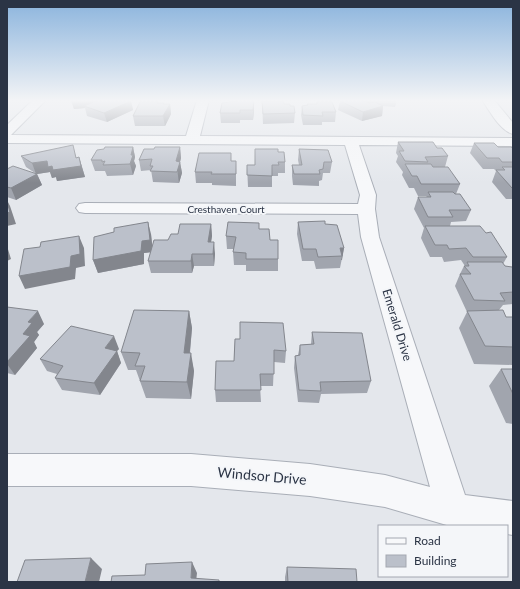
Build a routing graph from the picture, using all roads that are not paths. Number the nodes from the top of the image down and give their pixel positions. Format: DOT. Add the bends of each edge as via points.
graph roads {
  1 [pos="195,127"];
  2 [pos="7,139"];
  3 [pos="192,140"];
  4 [pos="350,140"];
  5 [pos="513,142"];
  6 [pos="85,208"];
  7 [pos="366,209"];
  8 [pos="7,470"];
  9 [pos="453,510"];
  10 [pos="513,518"];
  1 -- 3 [label="street"];
  2 -- 3 [label="street"];
  3 -- 4 [label="street"];
  4 -- 5 [label="street"];
  4 -- 7 [label="street, Emerald Drive" via="368,195"];
  6 -- 7 [label="street, Cresthaven Court"];
  7 -- 9 [label="street, Emerald Drive" via="370,237"];
  8 -- 9 [label="street, Windsor Drive" via="191,470 310,480 385,490"];
  9 -- 10 [label="street, Windsor Drive"];
}
